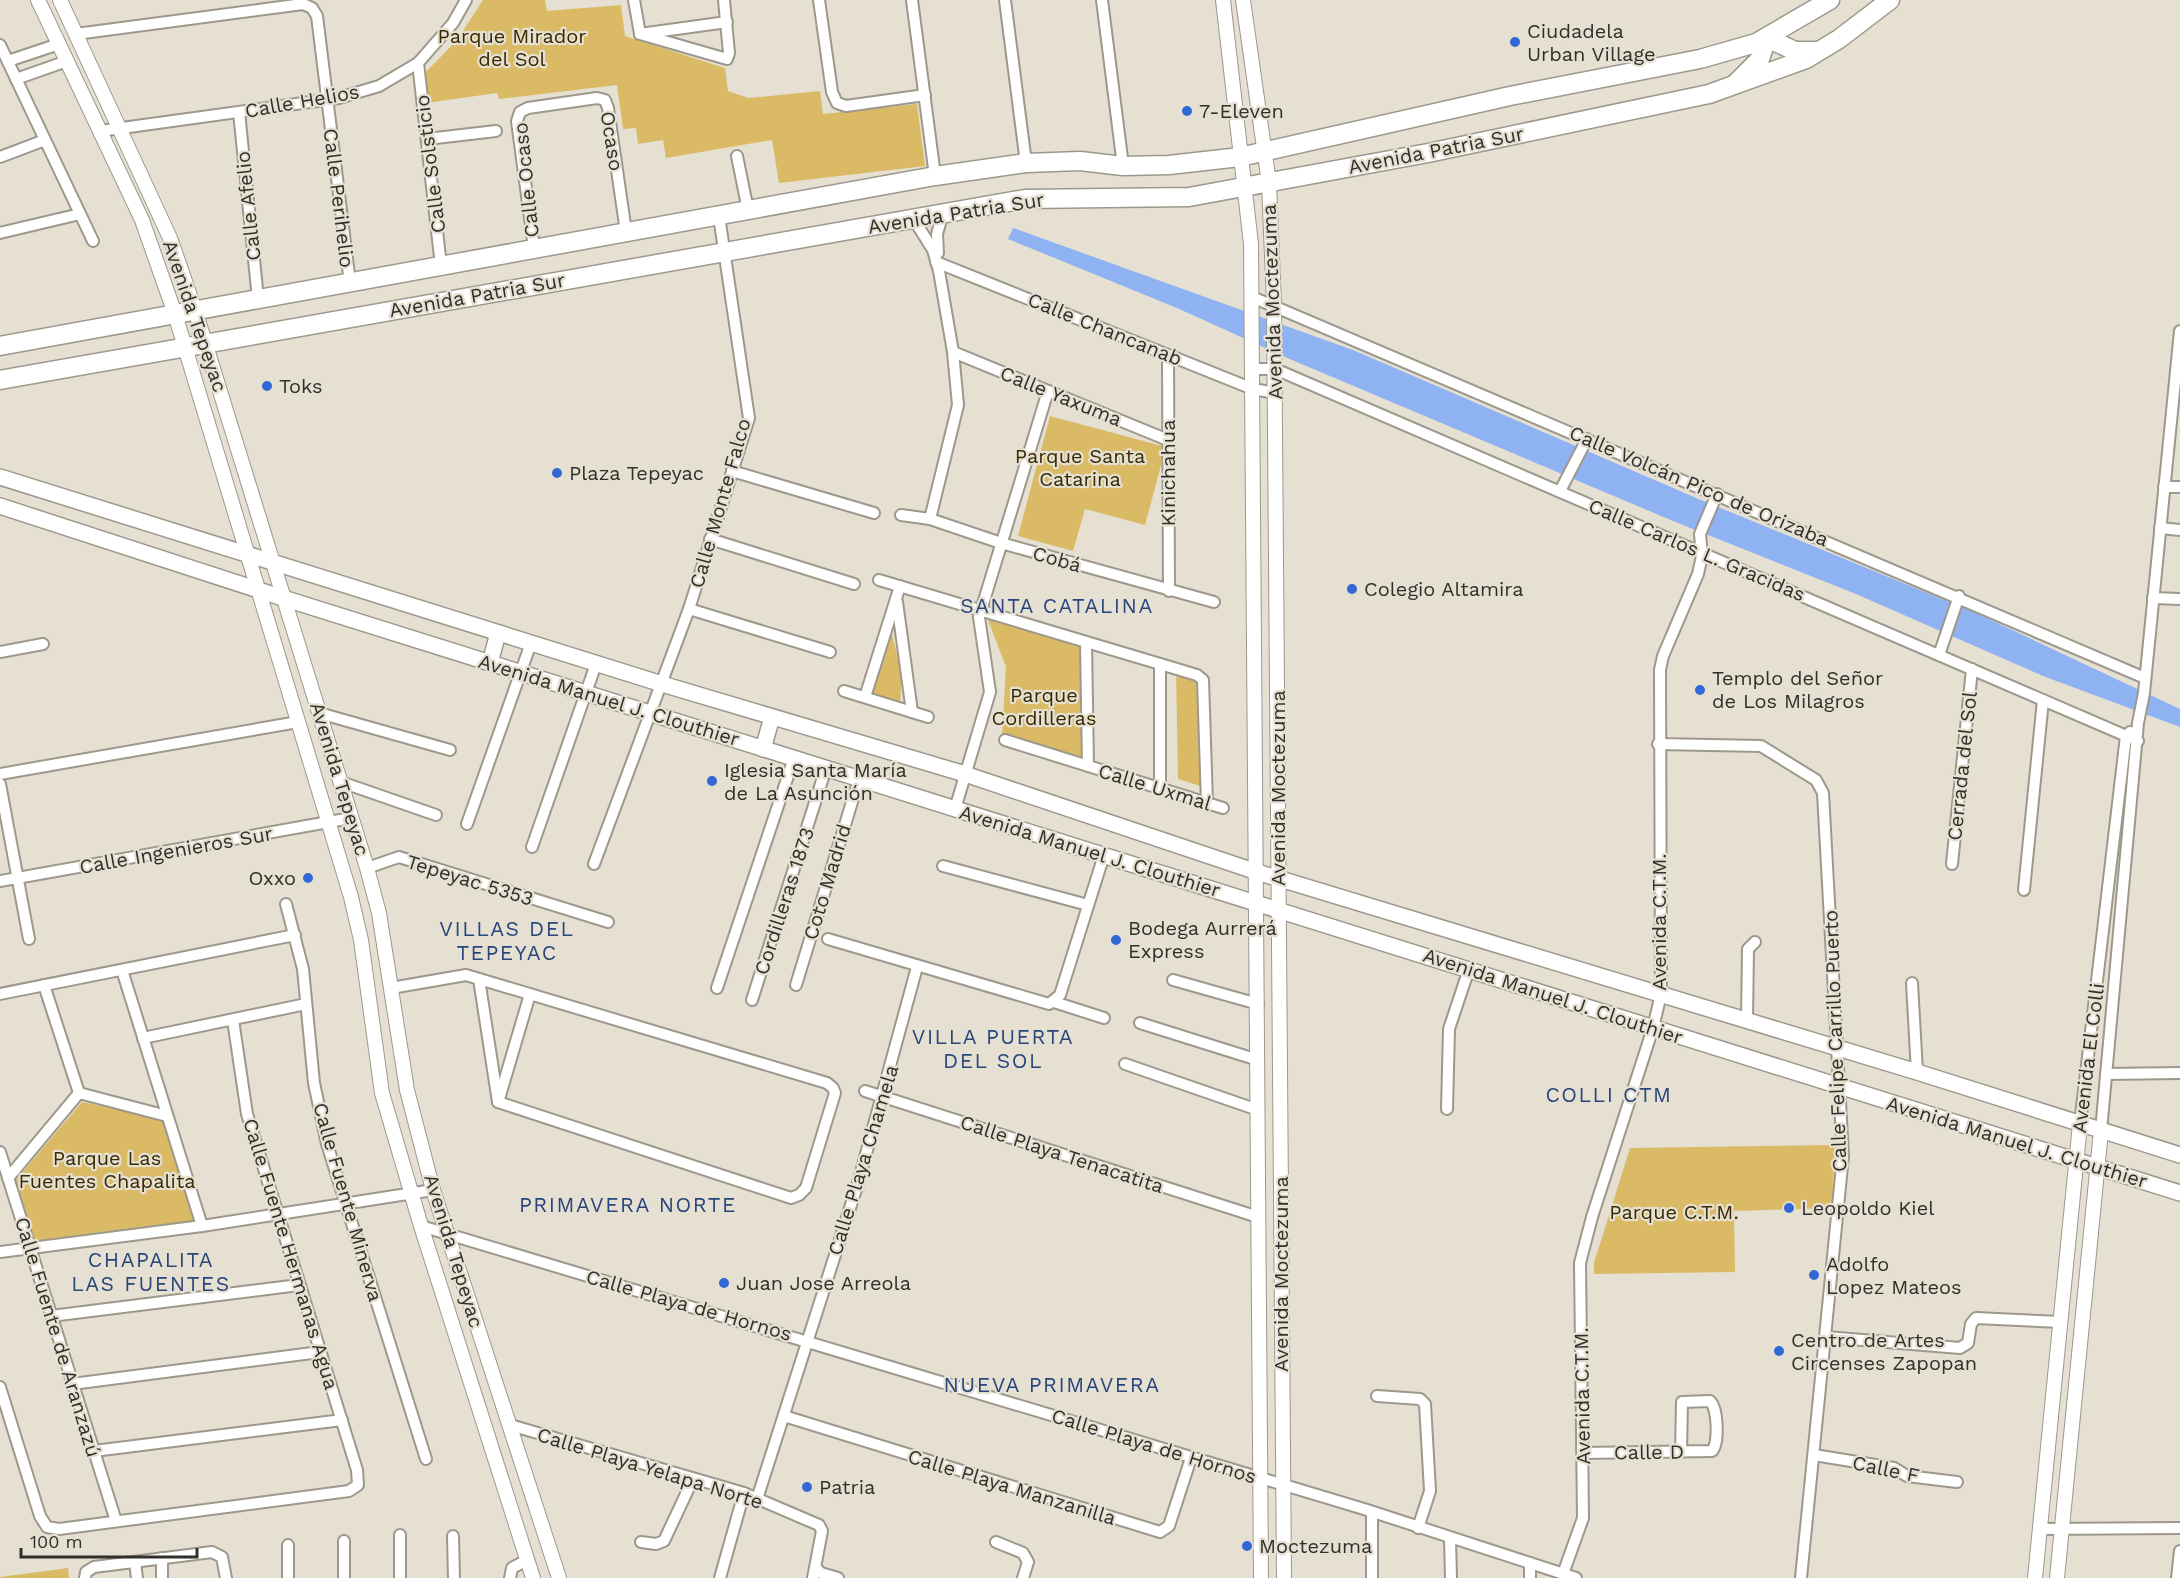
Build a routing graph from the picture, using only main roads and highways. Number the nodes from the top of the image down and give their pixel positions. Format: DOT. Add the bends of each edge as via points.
graph roads {
  1 [pos="1830,0"];
  2 [pos="1890,0"];
  3 [pos="1767,38"];
  4 [pos="1820,51"];
  5 [pos="1729,88"];
  6 [pos="0,346"];
  7 [pos="0,380"];
  8 [pos="0,477"];
  9 [pos="0,506"];
  10 [pos="498,633"];
  11 [pos="490,663"];
  12 [pos="772,717"];
  13 [pos="763,748"];
  14 [pos="2180,1155"];
  15 [pos="2180,1193"];
  1 -- 3 [label="main road, Avenida Patria Sur"];
  2 -- 4 [label="main road, Avenida Patria Sur"];
  3 -- 4 [label="main road" via="1795,51"];
  3 -- 5 [label="main road" via="1760,59"];
  3 -- 6 [label="main road, Avenida Patria Sur" via="1700,59 1510,96 1240,157 1169,165 1026,163 935,176"];
  4 -- 5 [label="main road, Avenida Patria Sur"];
  5 -- 7 [label="main road, Avenida Patria Sur" via="1244,188 1189,197 1025,199"];
  8 -- 10 [label="main road, Avenida Manuel J. Clouthier"];
  9 -- 11 [label="main road, Avenida Manuel J. Clouthier"];
  10 -- 11 [label="main road"];
  10 -- 12 [label="main road, Avenida Manuel J. Clouthier"];
  11 -- 13 [label="main road, Avenida Manuel J. Clouthier"];
  12 -- 13 [label="main road"];
  12 -- 14 [label="main road, Avenida Manuel J. Clouthier" via="965,774 1257,872"];
  13 -- 15 [label="main road, Avenida Manuel J. Clouthier"];
}
